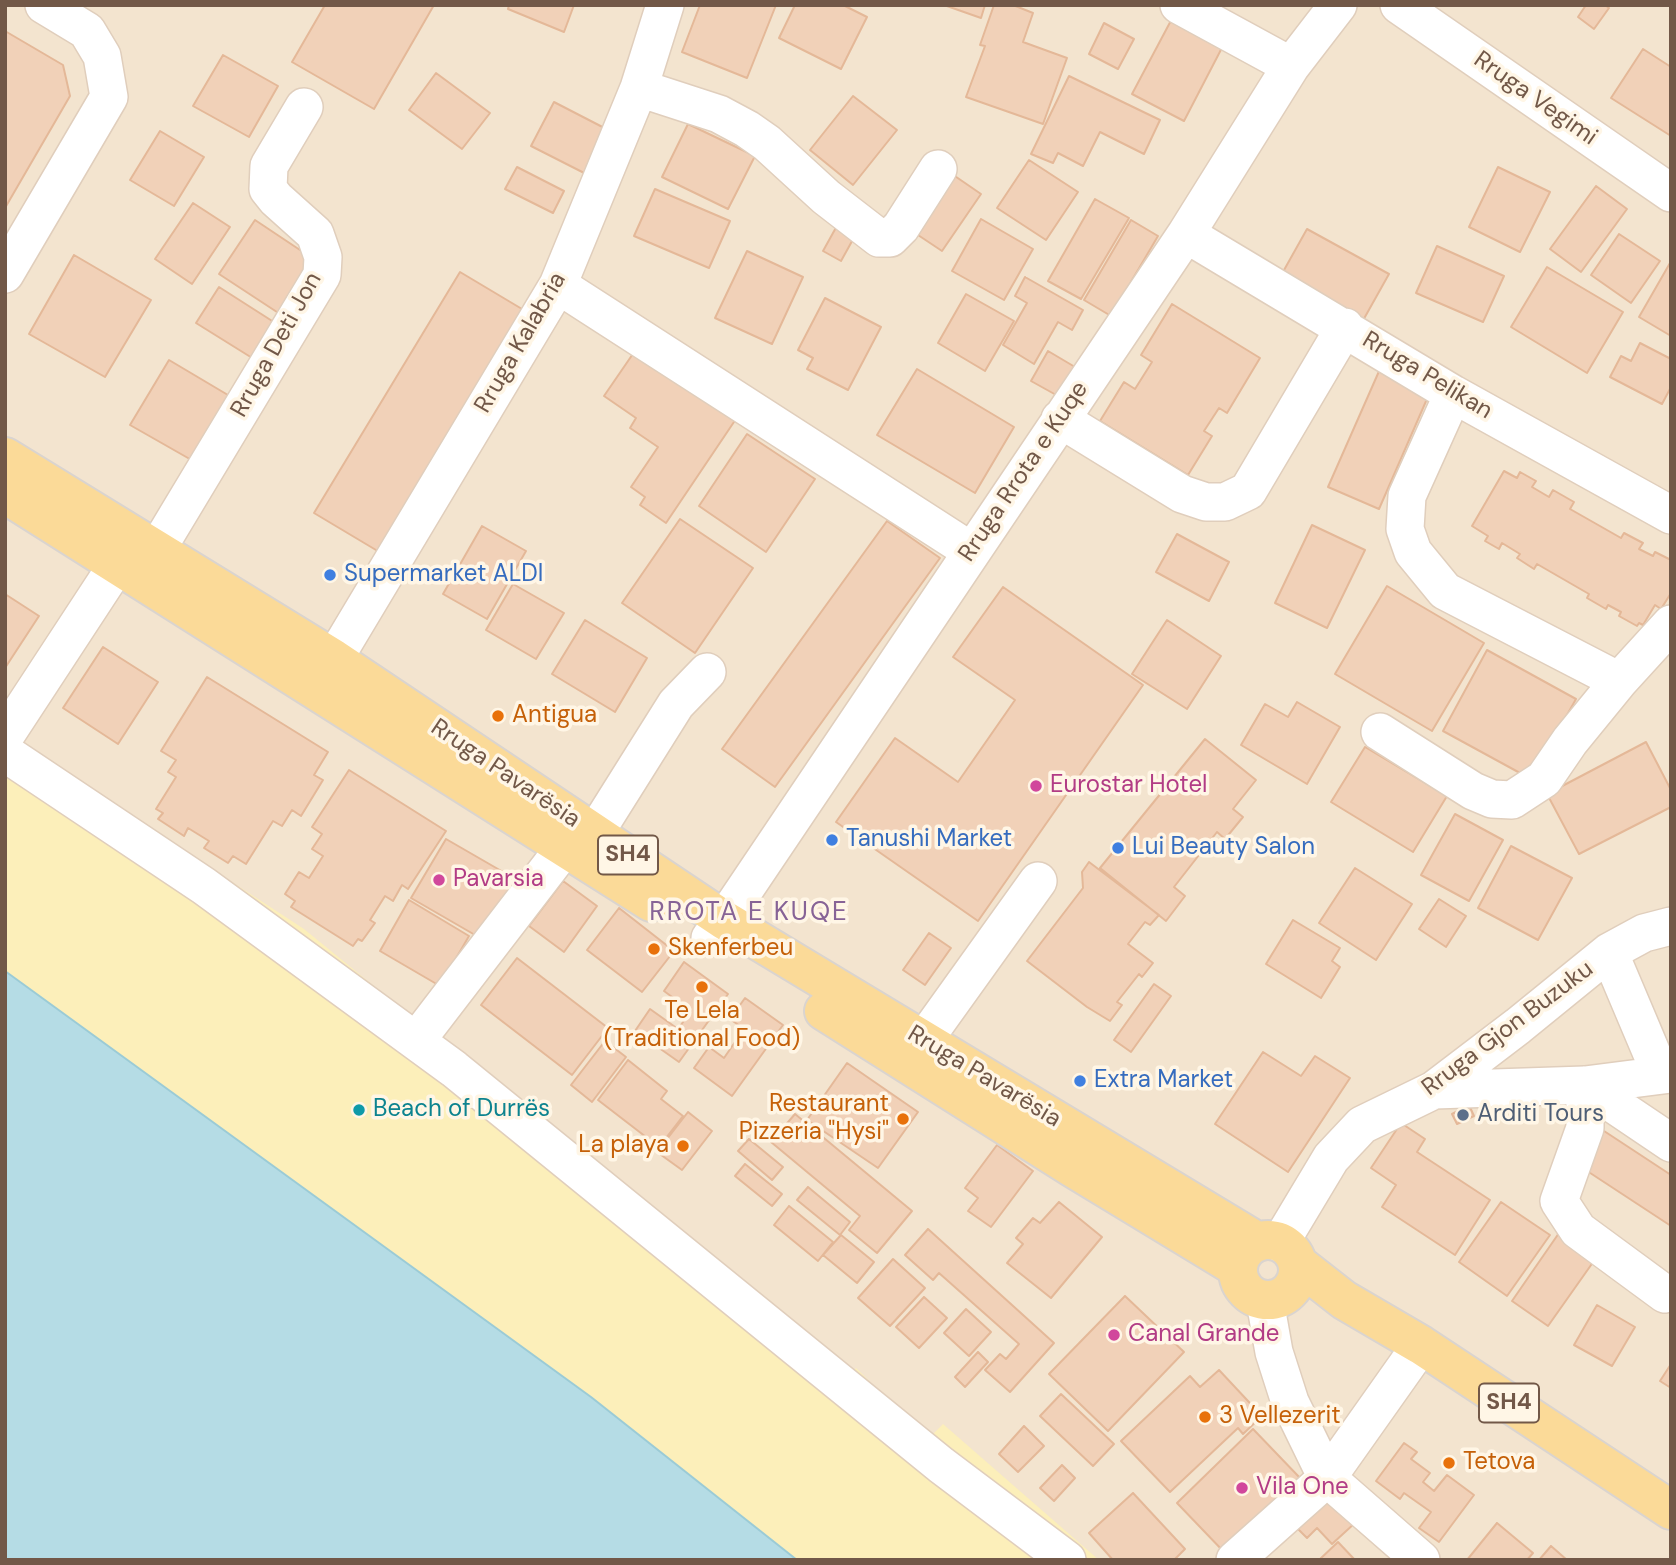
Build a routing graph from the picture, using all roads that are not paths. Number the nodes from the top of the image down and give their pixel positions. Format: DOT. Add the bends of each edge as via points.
graph roads {
  1 [pos="44,5"];
  2 [pos="665,5"];
  3 [pos="1178,5"];
  4 [pos="1338,5"];
  5 [pos="1399,5"];
  6 [pos="1291,66"];
  7 [pos="639,88"];
  8 [pos="304,107"];
  9 [pos="938,169"];
  10 [pos="1671,193"];
  11 [pos="1186,234"];
  12 [pos="5,274"];
  13 [pos="558,285"];
  14 [pos="1345,327"];
  15 [pos="1453,394"];
  16 [pos="1060,419"];
  17 [pos="5,457"];
  18 [pos="5,494"];
  19 [pos="1671,515"];
  20 [pos="156,551"];
  21 [pos="971,551"];
  22 [pos="117,565"];
  23 [pos="1671,624"];
  24 [pos="334,659"];
  25 [pos="707,672"];
  26 [pos="1619,681"];
  27 [pos="1380,732"];
  28 [pos="5,736"];
  29 [pos="5,753"];
  30 [pos="580,840"];
  31 [pos="1038,881"];
  32 [pos="1671,926"];
  33 [pos="717,929"];
  34 [pos="1609,952"];
  35 [pos="416,1041"];
  36 [pos="924,1041"];
  37 [pos="1666,1075"];
  38 [pos="1585,1085"];
  39 [pos="1434,1090"];
  40 [pos="1671,1143"];
  41 [pos="1271,1268"];
  42 [pos="1665,1294"];
  43 [pos="1422,1345"];
  44 [pos="1327,1478"];
  45 [pos="1671,1510"];
  46 [pos="1067,1560"];
  47 [pos="1235,1560"];
  48 [pos="1421,1560"];
  1 -- 12 [label="street" via="87,31 102,57 109,97"];
  2 -- 7 [label="street, Rruga Kalabria"];
  3 -- 6 [label="street"];
  4 -- 6 [label="street, Rruga Rrota e Kuqe"];
  5 -- 10 [label="street, Rruga Vegimi"];
  6 -- 11 [label="street, Rruga Rrota e Kuqe"];
  7 -- 9 [label="street" via="719,114 747,129 879,238 890,238 901,227"];
  7 -- 13 [label="street, Rruga Kalabria"];
  8 -- 20 [label="street, Rruga Deti Jon" via="269,166 268,189 315,234 323,257 322,275"];
  11 -- 14 [label="street, Rruga Pelikan"];
  11 -- 16 [label="street, Rruga Rrota e Kuqe"];
  13 -- 21 [label="street"];
  13 -- 24 [label="street, Rruga Kalabria"];
  14 -- 15 [label="street, Rruga Pelikan"];
  14 -- 16 [label="street" via="1248,491 1225,502 1182,494"];
  15 -- 19 [label="street, Rruga Pelikan"];
  15 -- 26 [label="street" via="1407,496 1405,529 1413,552 1445,591"];
  16 -- 21 [label="street, Rruga Rrota e Kuqe"];
  17 -- 20 [label="main road, Rruga Pavarësia / SH4"];
  18 -- 22 [label="main road, Rruga Pavarësia / SH4"];
  20 -- 24 [label="main road, Rruga Pavarësia / SH4"];
  21 -- 33 [label="street, Rruga Rrota e Kuqe"];
  22 -- 28 [label="street"];
  22 -- 30 [label="main road, Rruga Pavarësia / SH4"];
  23 -- 26 [label="street"];
  24 -- 30 [label="main road, Rruga Pavarësia / SH4"];
  25 -- 30 [label="street" via="676,704"];
  26 -- 27 [label="street" via="1544,779 1512,800 1492,799 1473,791"];
  29 -- 35 [label="street" via="204,886"];
  30 -- 33 [label="main road, Rruga Pavarësia / SH4"];
  30 -- 35 [label="street"];
  31 -- 36 [label="street"];
  32 -- 34 [label="street, Rruga Gjon Buzuku" via="1644,933"];
  33 -- 36 [label="main road, Rruga Pavarësia / SH4"];
  33 -- 41 [label="main road, Rruga Pavarësia / SH4" via="1073,1168"];
  34 -- 37 [label="street"];
  34 -- 39 [label="street, Rruga Gjon Buzuku"];
  35 -- 46 [label="street" via="941,1465"];
  36 -- 41 [label="main road, Rruga Pavarësia / SH4"];
  37 -- 38 [label="street"];
  38 -- 39 [label="street"];
  38 -- 40 [label="street"];
  38 -- 42 [label="street" via="1585,1128 1559,1201 1578,1230"];
  39 -- 41 [label="street, Rruga Gjon Buzuku" via="1362,1125 1331,1158"];
  41 -- 43 [label="main road, Rruga Pavarësia / SH4" via="1344,1300"];
  41 -- 44 [label="street" via="1274,1352 1290,1402"];
  43 -- 44 [label="street"];
  43 -- 45 [label="main road, Rruga Pavarësia / SH4"];
  44 -- 47 [label="street"];
  44 -- 48 [label="street"];
}
